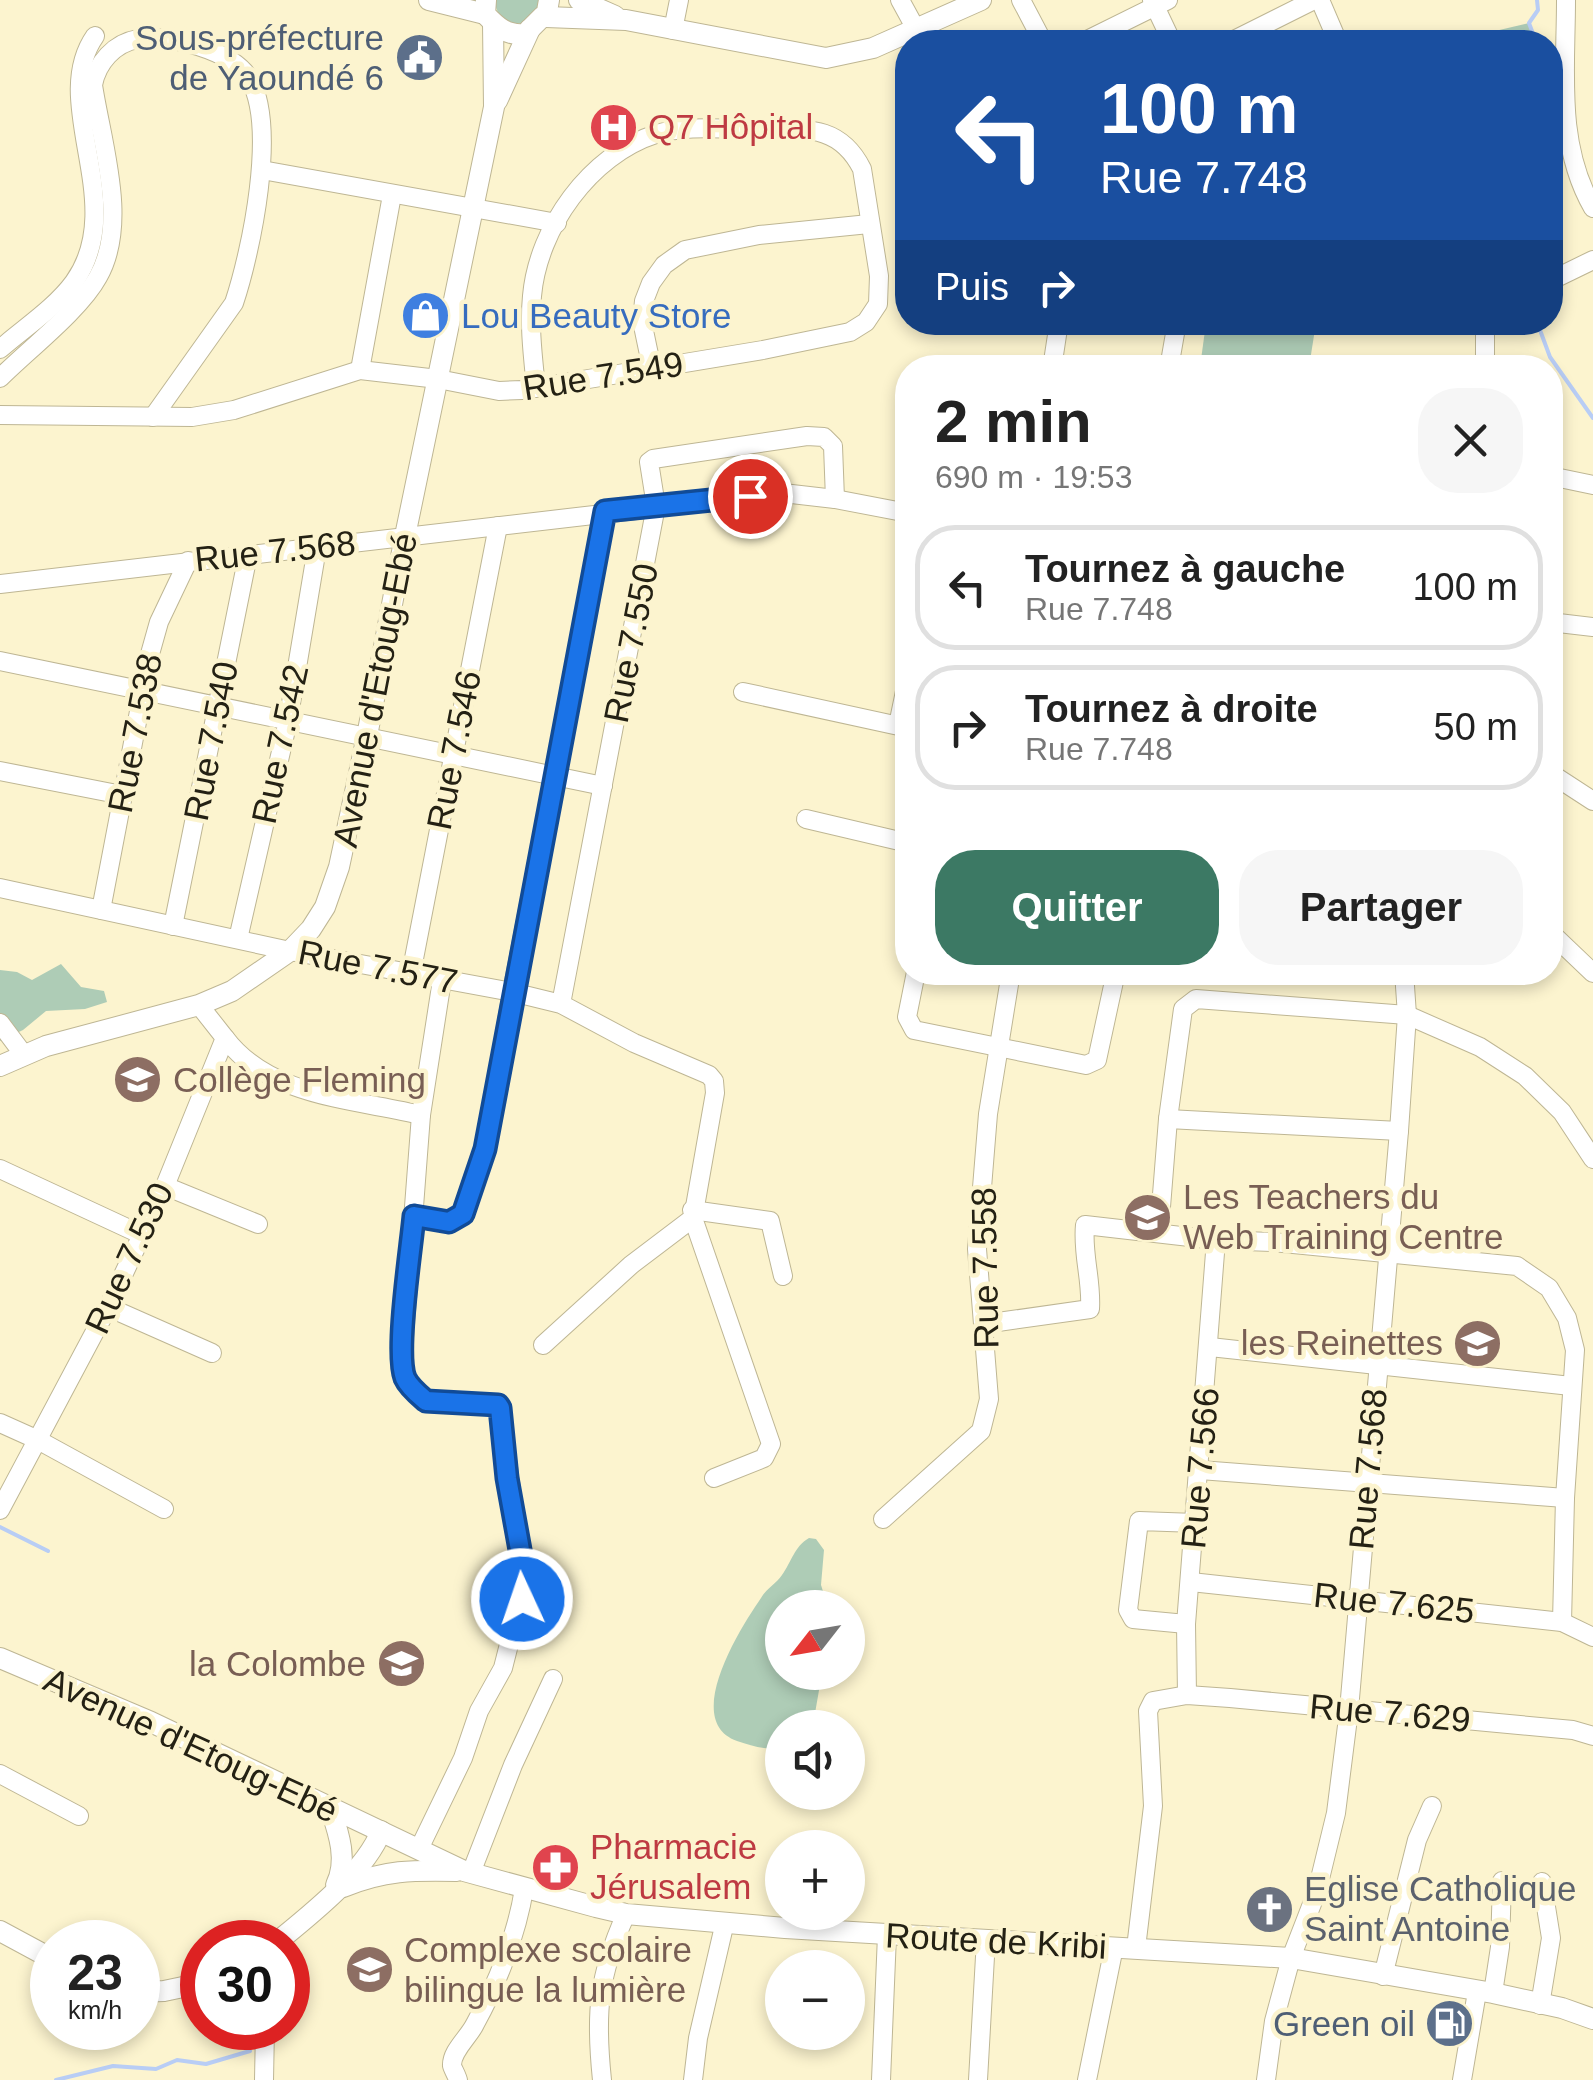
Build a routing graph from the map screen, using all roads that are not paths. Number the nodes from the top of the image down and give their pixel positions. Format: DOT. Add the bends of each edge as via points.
graph roads {
  1 [pos="428,0"];
  2 [pos="578,0"];
  3 [pos="680,0"];
  4 [pos="900,0"];
  5 [pos="981,0"];
  6 [pos="1022,0"];
  7 [pos="1317,0"];
  8 [pos="1566,0"];
  9 [pos="1158,2"];
  10 [pos="488,12"];
  11 [pos="542,15"];
  12 [pos="626,20"];
  13 [pos="673,30"];
  14 [pos="916,30"];
  15 [pos="929,30"];
  16 [pos="1037,30"];
  17 [pos="1106,30"];
  18 [pos="1168,30"];
  19 [pos="1255,30"];
  20 [pos="1332,30"];
  21 [pos="95,36"];
  22 [pos="895,43"];
  23 [pos="494,107"];
  24 [pos="262,170"];
  25 [pos="392,195"];
  26 [pos="475,207"];
  27 [pos="1593,208"];
  28 [pos="557,223"];
  29 [pos="869,224"];
  30 [pos="1593,260"];
  31 [pos="1563,275"];
  32 [pos="0,349"];
  33 [pos="360,370"];
  34 [pos="652,370"];
  35 [pos="0,378"];
  36 [pos="438,379"];
  37 [pos="536,388"];
  38 [pos="0,415"];
  39 [pos="153,417"];
  40 [pos="1563,478"];
  41 [pos="1593,484"];
  42 [pos="835,499"];
  43 [pos="656,506"];
  44 [pos="605,511"];
  45 [pos="895,511"];
  46 [pos="498,526"];
  47 [pos="405,536"];
  48 [pos="316,548"];
  49 [pos="248,555"];
  50 [pos="188,562"];
  51 [pos="0,584"];
  52 [pos="1563,624"];
  53 [pos="1593,627"];
  54 [pos="0,661"];
  55 [pos="141,691"];
  56 [pos="743,692"];
  57 [pos="218,707"];
  58 [pos="288,721"];
  59 [pos="895,724"];
  60 [pos="367,736"];
  61 [pos="453,755"];
  62 [pos="0,771"];
  63 [pos="554,776"];
  64 [pos="1563,782"];
  65 [pos="603,786"];
  66 [pos="122,795"];
  67 [pos="1593,802"];
  68 [pos="806,820"];
  69 [pos="895,840"];
  70 [pos="0,888"];
  71 [pos="101,910"];
  72 [pos="173,926"];
  73 [pos="238,939"];
  74 [pos="1563,944"];
  75 [pos="290,951"];
  76 [pos="1593,973"];
  77 [pos="411,974"];
  78 [pos="442,980"];
  79 [pos="913,985"];
  80 [pos="1009,985"];
  81 [pos="1113,985"];
  82 [pos="1405,985"];
  83 [pos="512,992"];
  84 [pos="199,1004"];
  85 [pos="561,1004"];
  86 [pos="1407,1015"];
  87 [pos="0,1023"];
  88 [pos="225,1038"];
  89 [pos="997,1048"];
  90 [pos="24,1055"];
  91 [pos="0,1066"];
  92 [pos="421,1116"];
  93 [pos="1168,1119"];
  94 [pos="1399,1131"];
  95 [pos="1593,1159"];
  96 [pos="0,1169"];
  97 [pos="164,1186"];
  98 [pos="692,1214"];
  99 [pos="414,1216"];
  100 [pos="258,1224"];
  101 [pos="1159,1232"];
  102 [pos="140,1234"];
  103 [pos="1216,1240"];
  104 [pos="1390,1255"];
  105 [pos="783,1276"];
  106 [pos="108,1307"];
  107 [pos="984,1324"];
  108 [pos="544,1345"];
  109 [pos="1210,1348"];
  110 [pos="212,1353"];
  111 [pos="1378,1364"];
  112 [pos="1571,1386"];
  113 [pos="0,1424"];
  114 [pos="38,1440"];
  115 [pos="1200,1470"];
  116 [pos="714,1478"];
  117 [pos="1367,1482"];
  118 [pos="1565,1498"];
  119 [pos="164,1509"];
  120 [pos="0,1510"];
  121 [pos="883,1520"];
  122 [pos="1196,1523"];
  123 [pos="1191,1582"];
  124 [pos="1357,1598"];
  125 [pos="1562,1622"];
  126 [pos="1186,1624"];
  127 [pos="1593,1638"];
  128 [pos="0,1658"];
  129 [pos="553,1679"];
  130 [pos="1186,1695"];
  131 [pos="1349,1710"];
  132 [pos="1593,1736"];
  133 [pos="0,1774"];
  134 [pos="1432,1806"];
  135 [pos="331,1810"];
  136 [pos="79,1816"];
  137 [pos="381,1831"];
  138 [pos="419,1849"];
  139 [pos="468,1872"];
  140 [pos="1502,1882"];
  141 [pos="1542,1882"];
  142 [pos="524,1889"];
  143 [pos="332,1892"];
  144 [pos="626,1914"];
  145 [pos="301,1920"];
  146 [pos="725,1922"];
  147 [pos="0,1931"];
  148 [pos="887,1934"];
  149 [pos="986,1939"];
  150 [pos="1114,1947"];
  151 [pos="30,1948"];
  152 [pos="1136,1948"];
  153 [pos="1291,1958"];
  154 [pos="1384,1976"];
  155 [pos="1485,1992"];
  156 [pos="1540,2005"];
  157 [pos="1593,2019"];
  158 [pos="265,2050"];
  159 [pos="264,2080"];
  160 [pos="458,2080"];
  161 [pos="602,2080"];
  162 [pos="693,2080"];
  163 [pos="881,2080"];
  164 [pos="978,2080"];
  165 [pos="1087,2080"];
  166 [pos="1266,2080"];
  167 [pos="1462,2080"];
  1 -- 10 [label="main road"];
  2 -- 12 [label="main road"];
  3 -- 13 [label="street"];
  4 -- 14 [label="street"];
  5 -- 15 [label="main road"];
  6 -- 16 [label="street"];
  7 -- 19 [label="street"];
  7 -- 20 [label="street"];
  8 -- 27 [label="street" via="1570,157"];
  9 -- 17 [label="street"];
  9 -- 18 [label="street"];
  10 -- 11 [label="main road" via="510,34 525,34"];
  10 -- 23 [label="main road"];
  11 -- 12 [label="main road"];
  11 -- 23 [label="main road"];
  12 -- 13 [label="main road"];
  13 -- 22 [label="main road" via="826,58"];
  21 -- 32 [label="street" via="80,82 96,195 86,260 74,282"];
  23 -- 26 [label="main road, Avenue d'Etoug-Ebé"];
  24 -- 25 [label="street"];
  24 -- 35 [label="street" via="258,104 235,62 193,44 137,40 105,56 93,85 114,220 111,248 87,294"];
  24 -- 39 [label="street" via="234,303"];
  25 -- 26 [label="street"];
  25 -- 33 [label="street"];
  26 -- 28 [label="street"];
  26 -- 36 [label="main road, Avenue d'Etoug-Ebé"];
  28 -- 29 [label="street, Rue 7.549" via="589,176 658,134 801,129 824,132 854,154"];
  28 -- 37 [label="street" via="532,293"];
  29 -- 34 [label="street, Rue 7.549" via="878,304 866,322 850,332"];
  29 -- 34 [label="street" via="685,250 664,265 644,301"];
  30 -- 31 [label="street"];
  33 -- 36 [label="street, Rue 7.549"];
  33 -- 39 [label="street, Rue 7.549" via="234,410"];
  34 -- 37 [label="street, Rue 7.549"];
  36 -- 37 [label="street, Rue 7.549" via="499,391"];
  36 -- 47 [label="main road, Avenue d'Etoug-Ebé"];
  38 -- 39 [label="street, Rue 7.549"];
  40 -- 41 [label="street"];
  42 -- 43 [label="street, Rue 7.568" via="784,493"];
  42 -- 43 [label="street, Rue 7.550" via="833,446 824,437 807,436 653,459 648,462"];
  42 -- 45 [label="street, Rue 7.568"];
  43 -- 44 [label="street, Rue 7.568"];
  43 -- 65 [label="street, Rue 7.550"];
  44 -- 46 [label="street, Rue 7.568"];
  44 -- 63 [label="street"];
  46 -- 47 [label="street, Rue 7.568"];
  46 -- 61 [label="street, Rue 7.546"];
  47 -- 48 [label="street, Rue 7.568"];
  47 -- 60 [label="main road, Avenue d'Etoug-Ebé"];
  48 -- 49 [label="street, Rue 7.568"];
  48 -- 58 [label="street, Rue 7.542"];
  49 -- 50 [label="street, Rue 7.568"];
  49 -- 57 [label="street, Rue 7.540"];
  50 -- 51 [label="street, Rue 7.568"];
  50 -- 55 [label="street, Rue 7.538" via="158,622"];
  52 -- 53 [label="street"];
  54 -- 55 [label="street"];
  55 -- 57 [label="street"];
  55 -- 66 [label="street, Rue 7.538"];
  56 -- 59 [label="street"];
  57 -- 58 [label="street"];
  57 -- 72 [label="street, Rue 7.540"];
  58 -- 60 [label="street"];
  58 -- 73 [label="street, Rue 7.542"];
  60 -- 61 [label="street"];
  60 -- 75 [label="main road, Avenue d'Etoug-Ebé" via="334,886 311,929"];
  61 -- 63 [label="street"];
  61 -- 77 [label="street, Rue 7.546"];
  62 -- 66 [label="street"];
  63 -- 65 [label="street"];
  63 -- 83 [label="street"];
  64 -- 67 [label="street"];
  65 -- 85 [label="street, Rue 7.550"];
  66 -- 71 [label="street, Rue 7.538"];
  68 -- 69 [label="street"];
  70 -- 71 [label="street, Rue 7.577"];
  71 -- 72 [label="street, Rue 7.577"];
  72 -- 73 [label="street, Rue 7.577"];
  73 -- 75 [label="street, Rue 7.577"];
  74 -- 76 [label="street"];
  75 -- 77 [label="street, Rue 7.577"];
  75 -- 84 [label="main road, Avenue d'Etoug-Ebé" via="232,991"];
  77 -- 78 [label="street, Rue 7.577"];
  78 -- 83 [label="street, Rue 7.577"];
  78 -- 92 [label="street"];
  79 -- 89 [label="street" via="907,1017 914,1030"];
  80 -- 89 [label="street, Rue 7.558"];
  81 -- 89 [label="street" via="1097,1060 1086,1066"];
  82 -- 86 [label="street, Rue 7.568"];
  83 -- 85 [label="street, Rue 7.577"];
  83 -- 99 [label="street" via="485,1149 463,1214 449,1222"];
  84 -- 88 [label="street"];
  84 -- 90 [label="main road, Avenue d'Etoug-Ebé"];
  85 -- 98 [label="street, Rue 7.577" via="714,1081"];
  86 -- 93 [label="street" via="1196,999 1183,1009"];
  86 -- 94 [label="street, Rue 7.568"];
  86 -- 95 [label="street" via="1480,1047 1525,1076 1562,1112"];
  87 -- 90 [label="street"];
  88 -- 92 [label="street" via="257,1071 328,1096"];
  88 -- 97 [label="street, Rue 7.530"];
  89 -- 107 [label="street, Rue 7.558" via="977,1248"];
  90 -- 91 [label="main road, Avenue d'Etoug-Ebé"];
  92 -- 99 [label="street"];
  93 -- 94 [label="street"];
  93 -- 101 [label="street"];
  94 -- 104 [label="street, Rue 7.568"];
  96 -- 102 [label="street"];
  97 -- 100 [label="street"];
  97 -- 102 [label="street, Rue 7.530"];
  98 -- 105 [label="street" via="770,1221"];
  98 -- 108 [label="street"];
  98 -- 116 [label="street" via="771,1444 764,1458"];
  99 -- 138 [label="street" via="405,1379 426,1401 500,1408 524,1586 502,1668"];
  101 -- 103 [label="street"];
  101 -- 107 [label="street" via="1085,1225 1090,1309"];
  102 -- 106 [label="street, Rue 7.530"];
  103 -- 104 [label="street"];
  103 -- 109 [label="street, Rue 7.566"];
  104 -- 111 [label="street, Rue 7.568"];
  104 -- 112 [label="street" via="1518,1266 1549,1288 1575,1350"];
  106 -- 110 [label="street"];
  106 -- 114 [label="street, Rue 7.530"];
  107 -- 121 [label="street, Rue 7.558" via="990,1399 981,1430"];
  109 -- 111 [label="street"];
  109 -- 115 [label="street, Rue 7.566"];
  111 -- 112 [label="street"];
  111 -- 117 [label="street, Rue 7.568"];
  112 -- 118 [label="street"];
  113 -- 114 [label="street"];
  114 -- 119 [label="street"];
  114 -- 120 [label="street, Rue 7.530"];
  115 -- 117 [label="street"];
  115 -- 122 [label="street, Rue 7.566"];
  117 -- 118 [label="street"];
  117 -- 124 [label="street, Rue 7.568"];
  118 -- 125 [label="street"];
  122 -- 123 [label="street, Rue 7.566"];
  122 -- 126 [label="street" via="1138,1521 1128,1610 1133,1619"];
  123 -- 124 [label="street, Rue 7.625"];
  123 -- 126 [label="street, Rue 7.566"];
  124 -- 125 [label="street, Rue 7.625"];
  124 -- 131 [label="street, Rue 7.568"];
  125 -- 127 [label="street, Rue 7.625"];
  126 -- 130 [label="street, Rue 7.566"];
  128 -- 135 [label="main road, Avenue d'Etoug-Ebé"];
  129 -- 139 [label="street"];
  130 -- 131 [label="street, Rue 7.629"];
  130 -- 152 [label="street" via="1148,1706 1153,1806"];
  131 -- 132 [label="street, Rue 7.629"];
  131 -- 153 [label="street, Rue 7.568" via="1325,1863"];
  133 -- 136 [label="street"];
  134 -- 154 [label="street" via="1417,1840"];
  135 -- 137 [label="main road, Avenue d'Etoug-Ebé"];
  135 -- 143 [label="main road" via="341,1841 340,1876"];
  137 -- 138 [label="main road, Route de Kribi"];
  137 -- 143 [label="main road" via="366,1858"];
  138 -- 139 [label="main road, Route de Kribi"];
  139 -- 142 [label="main road, Route de Kribi"];
  139 -- 143 [label="main road" via="390,1871"];
  140 -- 155 [label="street" via="1499,1957"];
  141 -- 156 [label="street" via="1551,1938"];
  142 -- 144 [label="main road, Route de Kribi"];
  142 -- 160 [label="street" via="513,1942 452,2062"];
  143 -- 145 [label="main road"];
  144 -- 146 [label="main road, Route de Kribi"];
  144 -- 161 [label="street" via="606,1959 598,2005"];
  146 -- 148 [label="main road, Route de Kribi"];
  146 -- 162 [label="street"];
  147 -- 151 [label="main road"];
  148 -- 149 [label="main road, Route de Kribi"];
  148 -- 163 [label="street"];
  149 -- 150 [label="main road, Route de Kribi"];
  149 -- 164 [label="street"];
  150 -- 152 [label="main road, Route de Kribi"];
  150 -- 165 [label="street"];
  152 -- 153 [label="main road, Route de Kribi"];
  153 -- 154 [label="main road, Route de Kribi"];
  153 -- 166 [label="street, Rue 7.568"];
  154 -- 155 [label="main road, Route de Kribi"];
  155 -- 156 [label="main road, Route de Kribi"];
  155 -- 167 [label="street"];
  156 -- 157 [label="main road, Route de Kribi"];
  158 -- 159 [label="street"];
}
